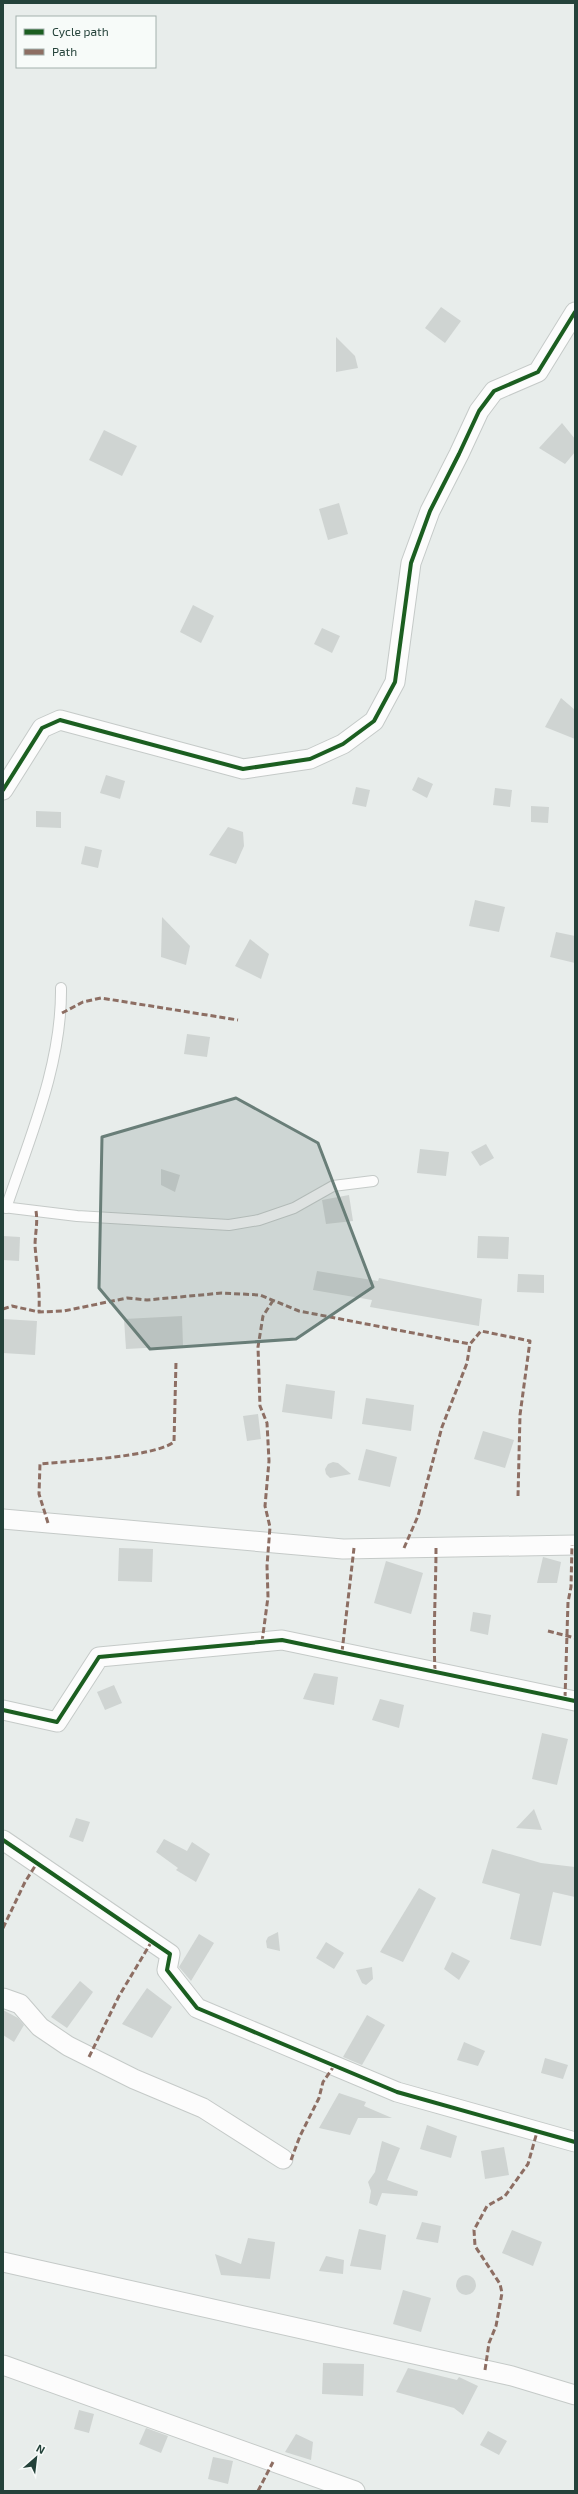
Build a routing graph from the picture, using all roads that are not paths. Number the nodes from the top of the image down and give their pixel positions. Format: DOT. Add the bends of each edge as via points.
graph roads {
  1 [pos="575,312"];
  2 [pos="3,790"];
  3 [pos="61,988"];
  4 [pos="373,1181"];
  5 [pos="4,1208"];
  6 [pos="3,1519"];
  7 [pos="575,1545"];
  8 [pos="575,1700"];
  9 [pos="3,1710"];
  10 [pos="3,1840"];
  11 [pos="3,1998"];
  12 [pos="575,2142"];
  13 [pos="283,2159"];
  14 [pos="3,2262"];
  15 [pos="3,2365"];
  16 [pos="575,2395"];
  17 [pos="355,2491"];
  1 -- 2 [label="street" via="538,372 494,391 478,411 430,511 411,563 395,682 374,721 343,744 310,759 243,770 60,720 42,728"];
  3 -- 5 [label="lane" via="62,1013 48,1080"];
  4 -- 5 [label="lane" via="333,1186 294,1208 259,1220 229,1225 77,1216"];
  6 -- 7 [label="street" via="343,1549"];
  8 -- 9 [label="street" via="282,1640 99,1657 57,1722"];
  10 -- 12 [label="street" via="170,1954 167,1970 197,2008 397,2092"];
  11 -- 13 [label="street" via="20,2004 40,2027 68,2046 134,2080 203,2108"];
  14 -- 16 [label="street" via="512,2376"];
  15 -- 17 [label="street"];
}
